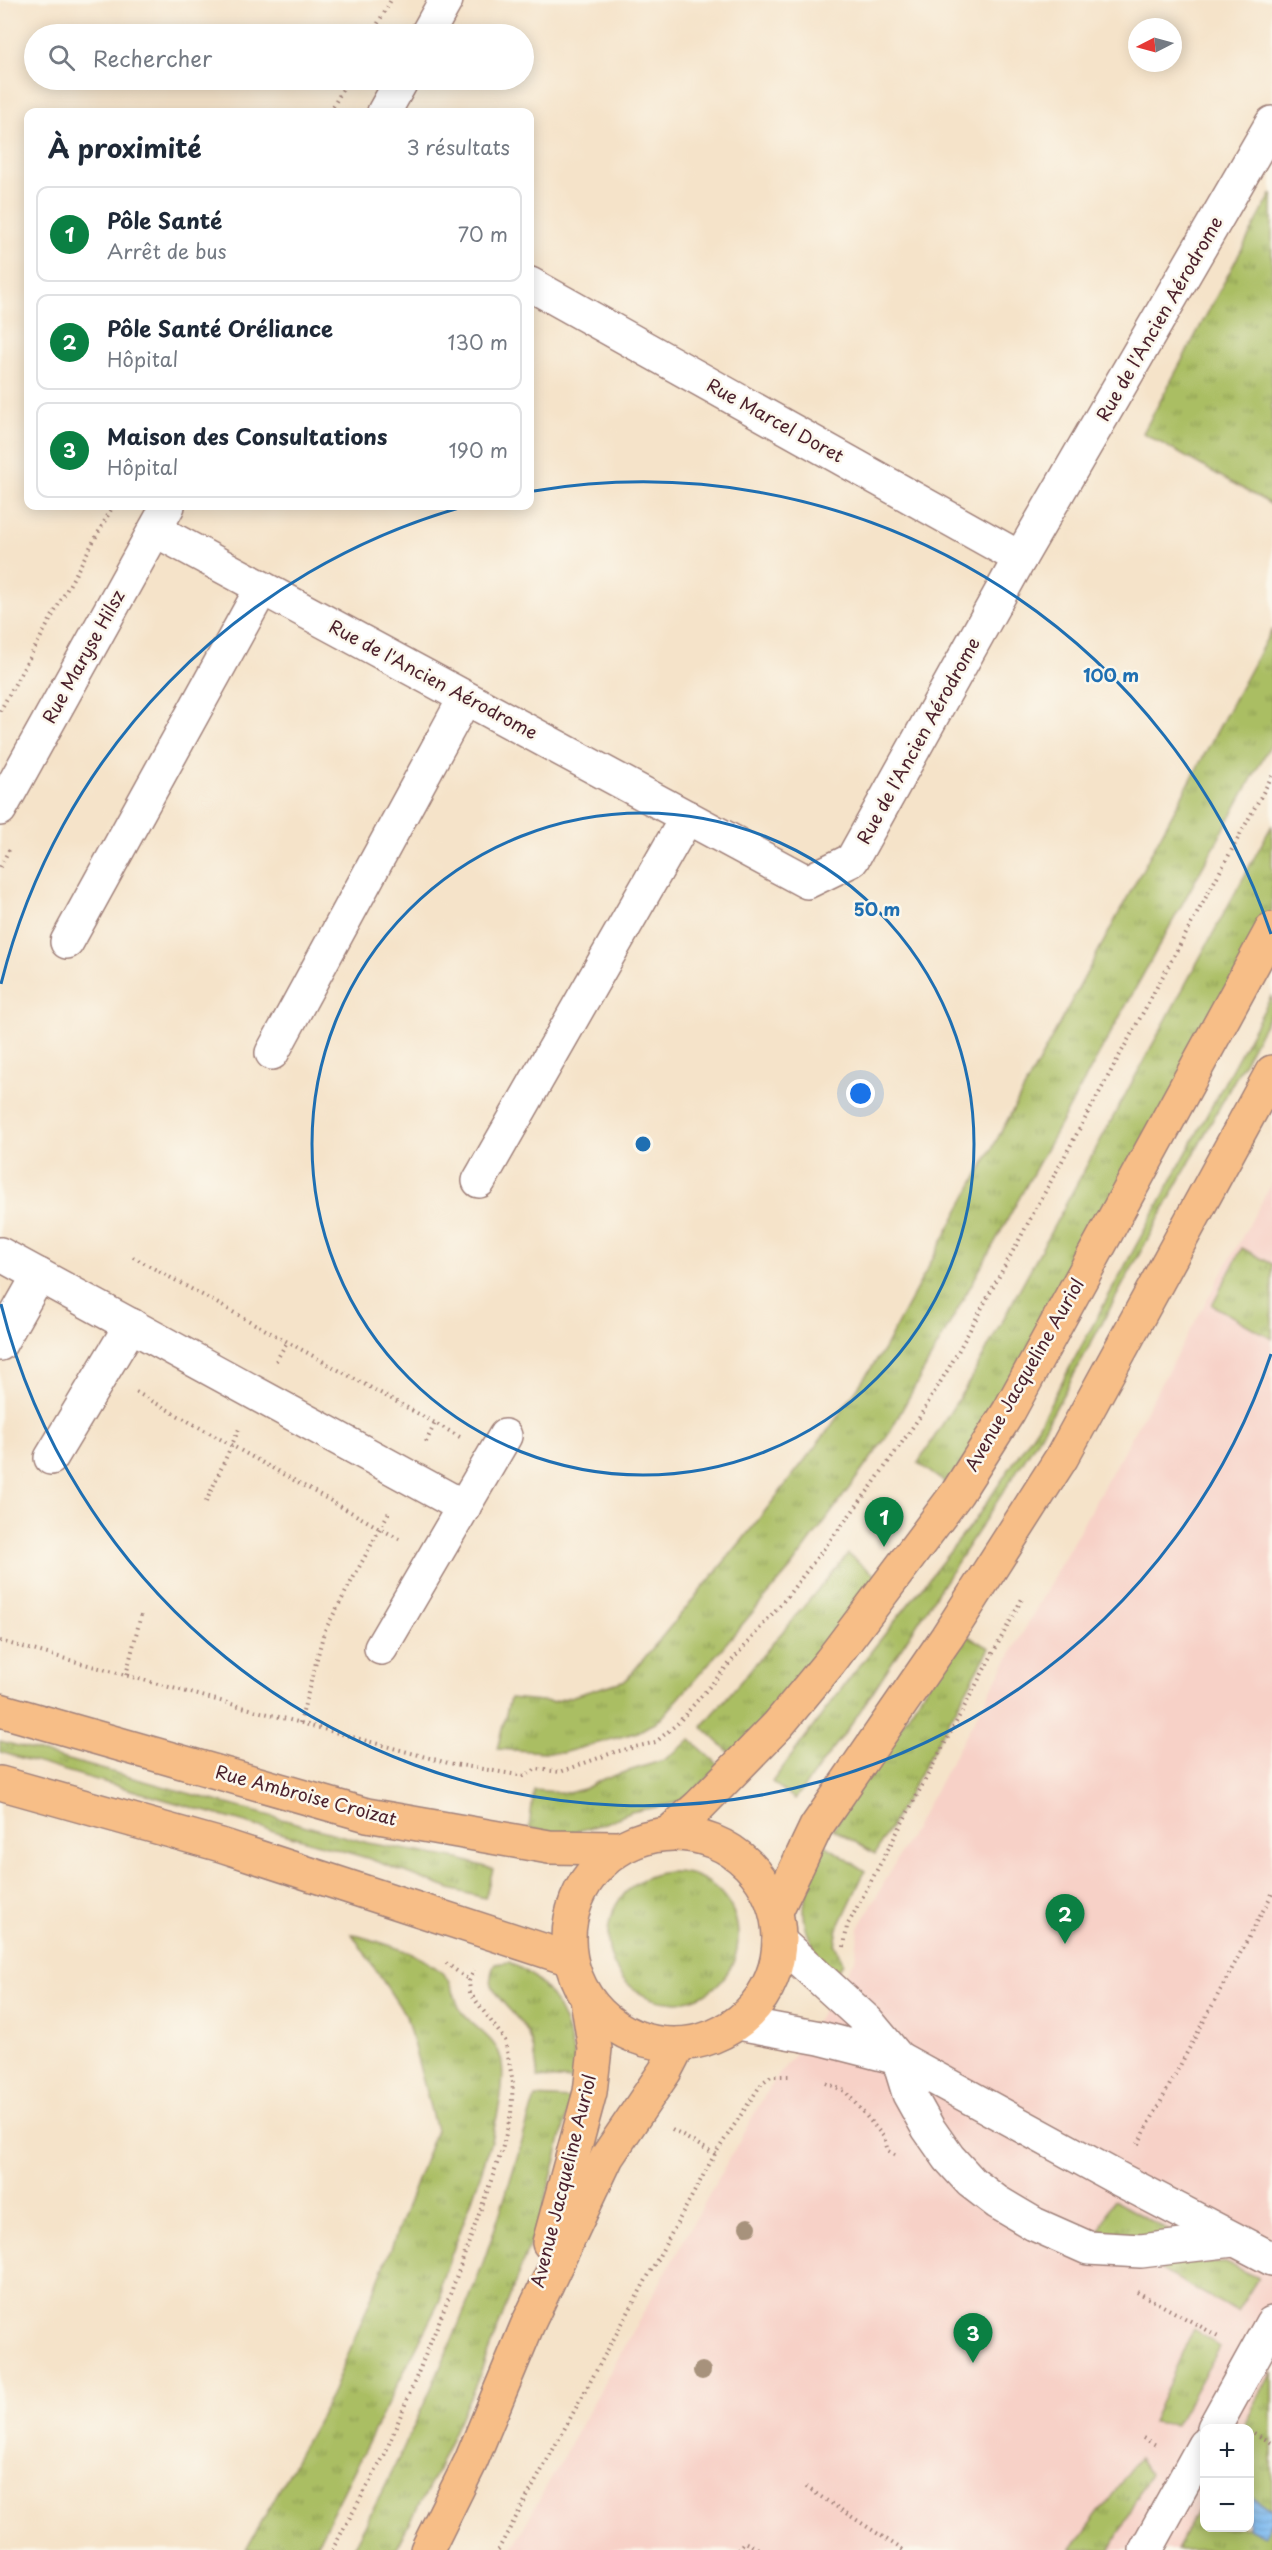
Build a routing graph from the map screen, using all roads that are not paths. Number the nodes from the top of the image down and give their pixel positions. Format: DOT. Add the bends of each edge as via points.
graph roads {
  1 [pos="446,0"];
  2 [pos="433,24"];
  3 [pos="396,90"];
  4 [pos="386,108"];
  5 [pos="1272,123"];
  6 [pos="534,286"];
  7 [pos="161,518"];
  8 [pos="1020,558"];
  9 [pos="262,588"];
  10 [pos="465,698"];
  11 [pos="0,809"];
  12 [pos="687,817"];
  13 [pos="1272,929"];
  14 [pos="67,942"];
  15 [pos="272,1053"];
  16 [pos="1272,1072"];
  17 [pos="479,1180"];
  18 [pos="0,1254"];
  19 [pos="39,1275"];
  20 [pos="131,1324"];
  21 [pos="0,1344"];
  22 [pos="505,1436"];
  23 [pos="51,1458"];
  24 [pos="464,1507"];
  25 [pos="381,1648"];
  26 [pos="0,1710"];
  27 [pos="0,1783"];
  28 [pos="670,1832"];
  29 [pos="618,1848"];
  30 [pos="777,1926"];
  31 [pos="570,1959"];
  32 [pos="587,1999"];
  33 [pos="738,2023"];
  34 [pos="679,2044"];
  35 [pos="898,2058"];
  36 [pos="1233,2240"];
  37 [pos="1272,2259"];
  38 [pos="1272,2323"];
  39 [pos="527,2326"];
  40 [pos="1216,2424"];
  41 [pos="1200,2452"];
  42 [pos="427,2550"];
  43 [pos="1146,2550"];
  1 -- 2 [label="street"];
  3 -- 4 [label="street"];
  5 -- 8 [label="street, Rue de l'Ancien Aérodrome"];
  6 -- 8 [label="street, Rue Marcel Doret"];
  7 -- 9 [label="street, Rue de l'Ancien Aérodrome"];
  7 -- 11 [label="street, Rue Maryse Hilsz"];
  8 -- 12 [label="street, Rue de l'Ancien Aérodrome" via="852,860 807,882"];
  9 -- 10 [label="street, Rue de l'Ancien Aérodrome"];
  9 -- 14 [label="street"];
  10 -- 12 [label="street, Rue de l'Ancien Aérodrome"];
  10 -- 15 [label="street"];
  12 -- 17 [label="street"];
  13 -- 28 [label="main road, Avenue Jacqueline Auriol" via="1010,1411 957,1493 778,1725"];
  16 -- 30 [label="main road" via="1062,1457 947,1637 816,1827"];
  18 -- 19 [label="street"];
  19 -- 20 [label="street"];
  19 -- 21 [label="street"];
  20 -- 23 [label="street"];
  20 -- 24 [label="street"];
  22 -- 24 [label="street"];
  24 -- 25 [label="street"];
  26 -- 29 [label="main road, Rue Ambroise Croizat" via="367,1815 549,1848"];
  27 -- 31 [label="main road" via="232,1848"];
  28 -- 29 [label="main road" via="643,1837"];
  28 -- 30 [label="main road" via="705,1837 736,1853 761,1878"];
  29 -- 31 [label="main road" via="598,1864 583,1884 568,1933"];
  30 -- 33 [label="main road" via="776,1964 768,1987"];
  30 -- 35 [label="street"];
  31 -- 32 [label="main road" via="576,1981"];
  32 -- 34 [label="main road" via="605,2019 627,2034 652,2043"];
  32 -- 39 [label="main road, Avenue Jacqueline Auriol" via="595,2049 590,2092"];
  33 -- 34 [label="main road" via="710,2038"];
  33 -- 35 [label="street"];
  34 -- 39 [label="main road, Avenue Jacqueline Auriol" via="665,2072 607,2157"];
  35 -- 36 [label="street"];
  35 -- 36 [label="street" via="909,2094 949,2158 970,2182 1034,2224 1088,2248 1107,2251"];
  36 -- 37 [label="street"];
  38 -- 40 [label="street"];
  39 -- 42 [label="main road, Avenue Jacqueline Auriol" via="471,2461"];
  41 -- 43 [label="street"];
}
